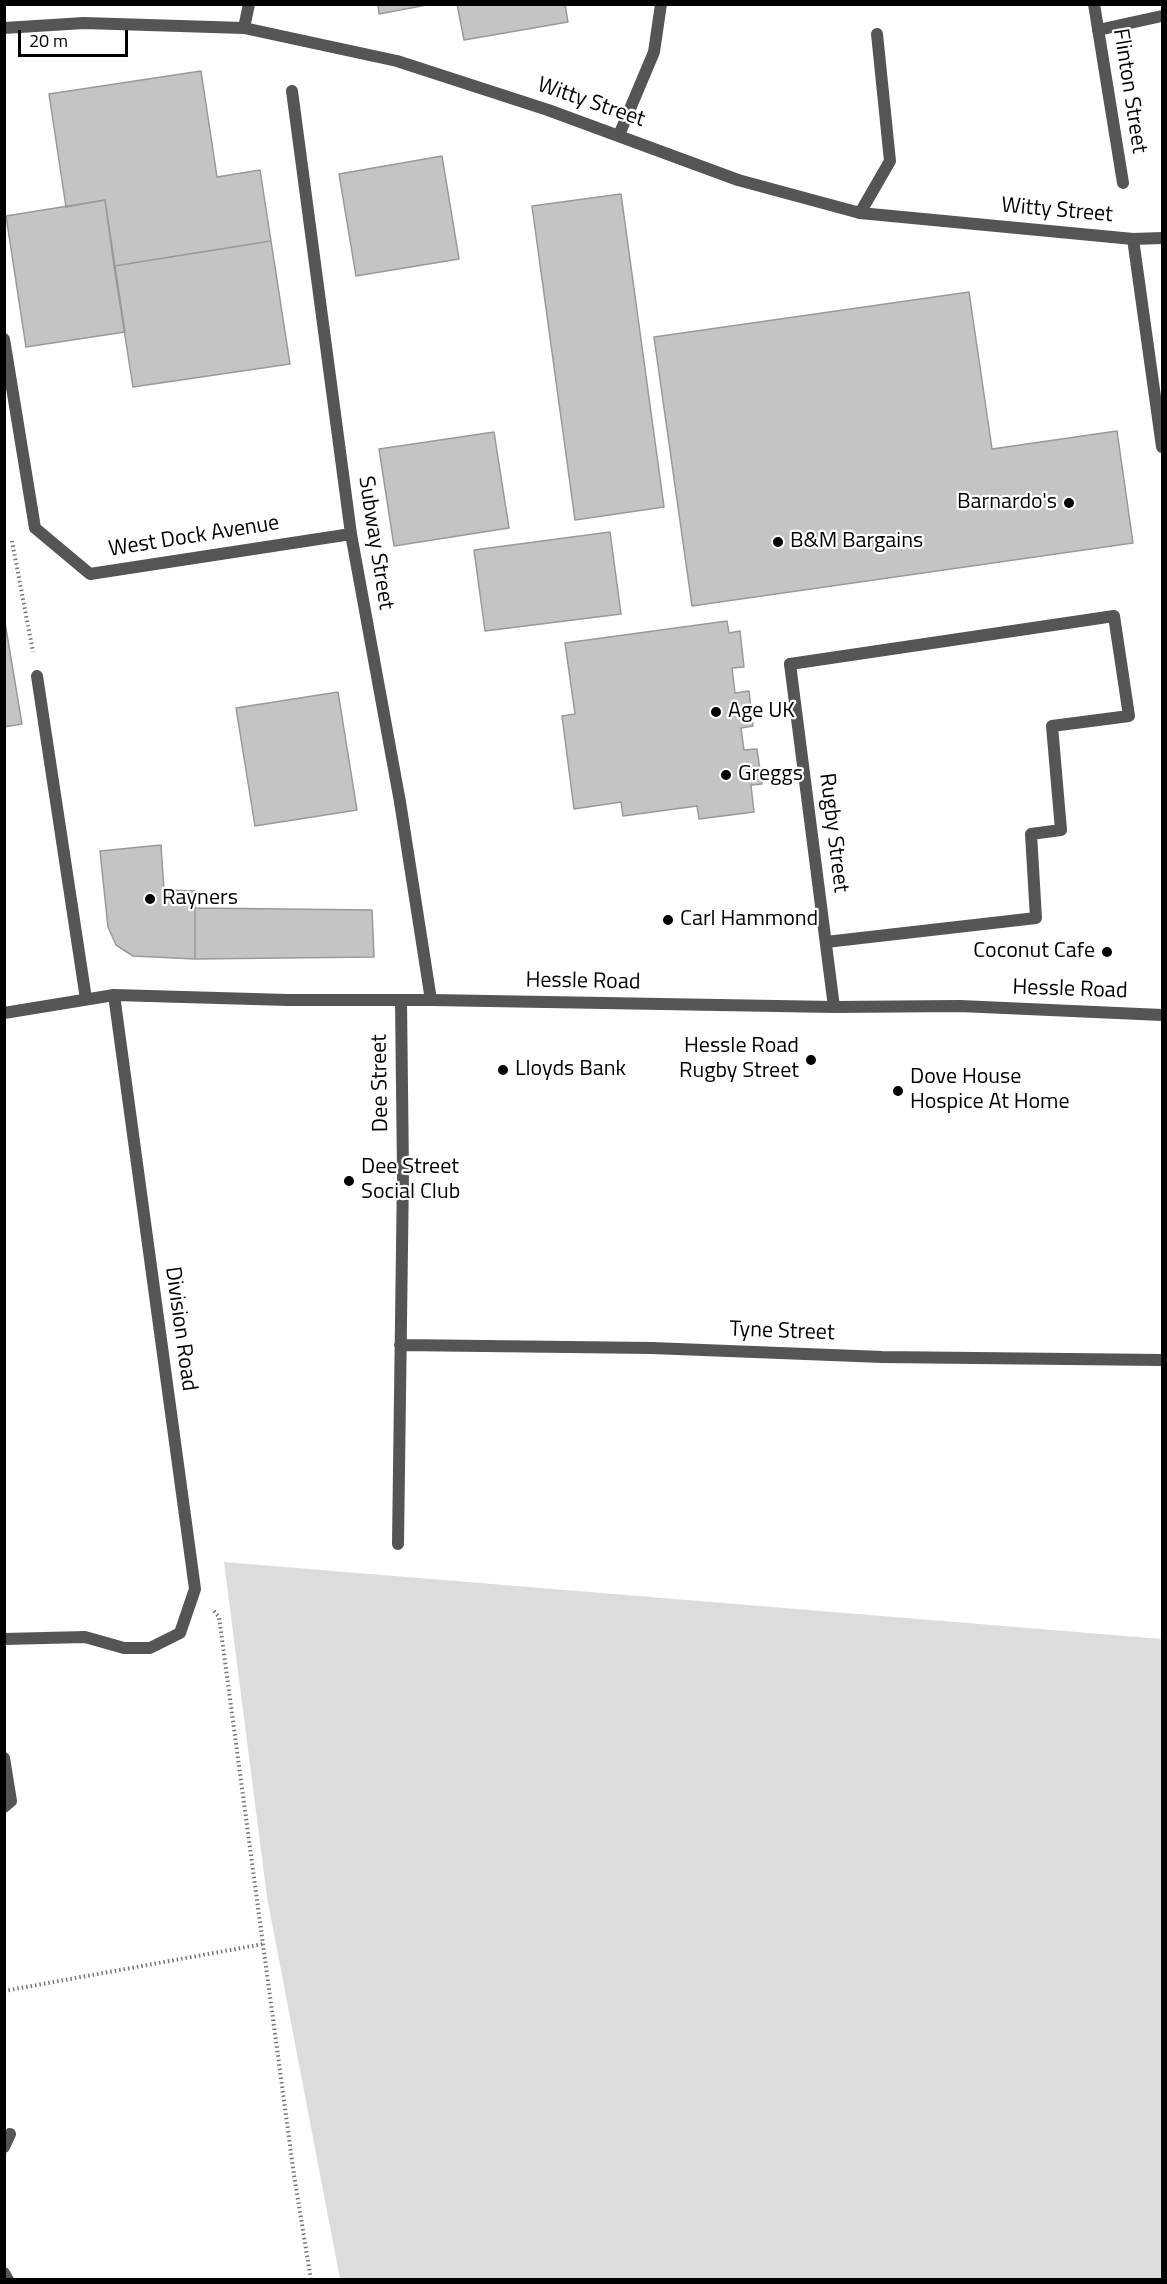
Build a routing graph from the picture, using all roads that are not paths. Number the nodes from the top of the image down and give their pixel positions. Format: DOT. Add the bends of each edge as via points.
graph roads {
  1 [pos="249,4"];
  2 [pos="661,4"];
  3 [pos="1094,4"];
  4 [pos="1162,16"];
  5 [pos="4,28"];
  6 [pos="244,28"];
  7 [pos="1098,30"];
  8 [pos="877,34"];
  9 [pos="292,91"];
  10 [pos="619,135"];
  11 [pos="1123,183"];
  12 [pos="860,213"];
  13 [pos="1162,238"];
  14 [pos="1133,239"];
  15 [pos="4,339"];
  16 [pos="1162,447"];
  17 [pos="351,534"];
  18 [pos="37,676"];
  19 [pos="826,942"];
  20 [pos="114,995"];
  21 [pos="86,999"];
  22 [pos="431,1000"];
  23 [pos="401,1001"];
  24 [pos="834,1007"];
  25 [pos="4,1013"];
  26 [pos="1162,1014"];
  27 [pos="400,1345"];
  28 [pos="1162,1360"];
  29 [pos="398,1544"];
  30 [pos="4,1639"];
  31 [pos="4,1758"];
  32 [pos="4,1807"];
  33 [pos="10,2134"];
  34 [pos="4,2147"];
  35 [pos="4,2273"];
  36 [pos="8,2280"];
  1 -- 6 [label="street"];
  2 -- 10 [label="street" via="654,52"];
  3 -- 7 [label="street, Flinton Street"];
  4 -- 7 [label="street"];
  5 -- 6 [label="street, Witty Street" via="84,23"];
  6 -- 10 [label="street, Witty Street" via="396,61"];
  7 -- 11 [label="street, Flinton Street"];
  8 -- 12 [label="street" via="890,161"];
  9 -- 17 [label="street, Subway Street"];
  10 -- 12 [label="street, Witty Street" via="738,180"];
  12 -- 14 [label="street, Witty Street"];
  13 -- 14 [label="street, Witty Street"];
  14 -- 16 [label="street"];
  15 -- 17 [label="street, West Dock Avenue" via="35,528 90,574"];
  17 -- 22 [label="street, Subway Street"];
  18 -- 21 [label="street"];
  19 -- 19 [label="street, Rugby Street" via="790,664 1114,616 1129,716 1052,726 1061,830 1031,834 1036,918"];
  19 -- 24 [label="street, Rugby Street"];
  20 -- 21 [label="street, Hessle Road"];
  20 -- 23 [label="street, Hessle Road"];
  20 -- 30 [label="street, Division Road" via="195,1589 180,1633 150,1648 124,1648 85,1637"];
  21 -- 25 [label="street, Hessle Road"];
  22 -- 23 [label="street, Hessle Road"];
  22 -- 24 [label="street, Hessle Road"];
  23 -- 27 [label="street, Dee Street"];
  24 -- 26 [label="street, Hessle Road" via="960,1006"];
  27 -- 28 [label="street, Tyne Street" via="652,1348 882,1358"];
  27 -- 29 [label="street, Dee Street"];
  31 -- 32 [label="street" via="11,1801"];
  33 -- 34 [label="street"];
  35 -- 36 [label="street"];
}
